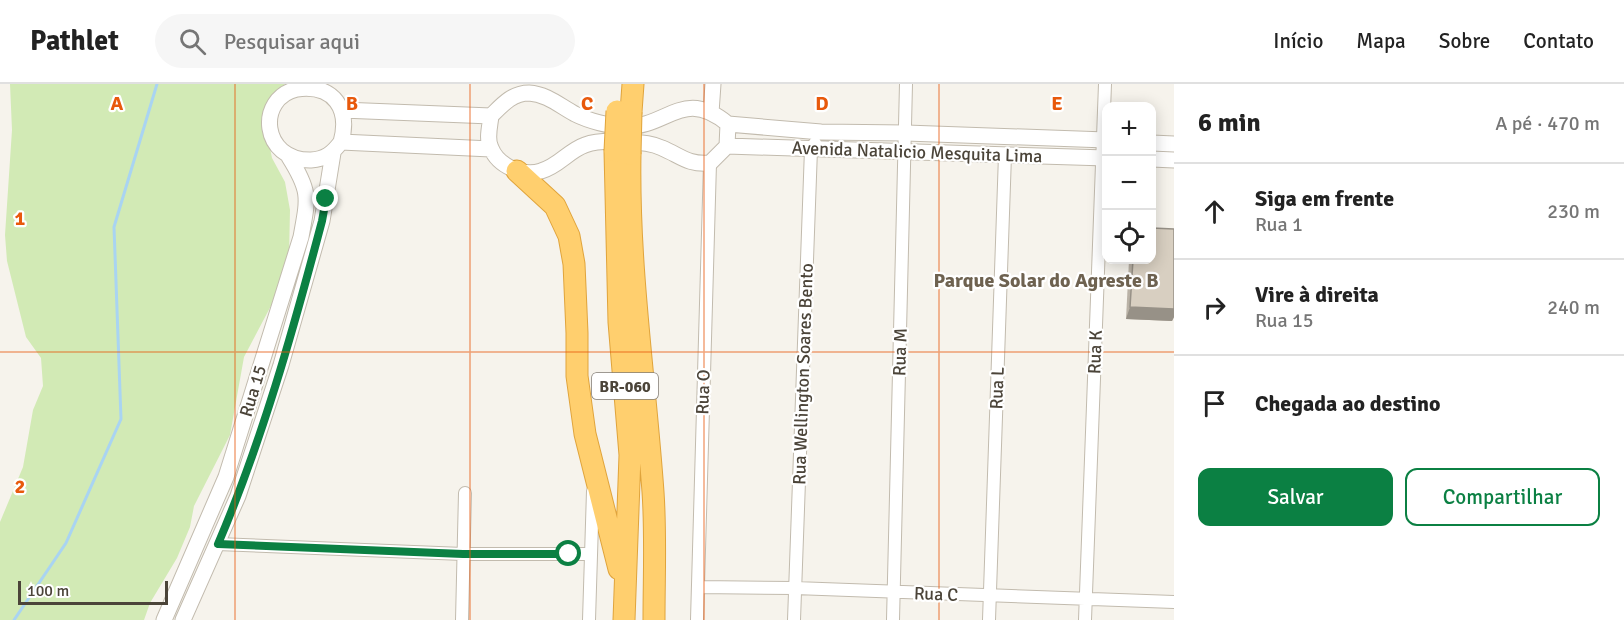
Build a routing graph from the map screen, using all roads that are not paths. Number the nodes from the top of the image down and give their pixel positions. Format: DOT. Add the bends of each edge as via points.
graph roads {
  1 [pos="618,84"];
  2 [pos="633,84"];
  3 [pos="712,84"];
  4 [pos="906,84"];
  5 [pos="1105,84"];
  6 [pos="293,87"];
  7 [pos="338,98"];
  8 [pos="1105,102"];
  9 [pos="624,111"];
  10 [pos="711,112"];
  11 [pos="491,116"];
  12 [pos="728,124"];
  13 [pos="821,132"];
  14 [pos="885,132"];
  15 [pos="906,133"];
  16 [pos="1102,140"];
  17 [pos="1156,143"];
  18 [pos="1174,144"];
  19 [pos="727,146"];
  20 [pos="337,148"];
  21 [pos="491,149"];
  22 [pos="811,149"];
  23 [pos="886,150"];
  24 [pos="905,151"];
  25 [pos="623,153"];
  26 [pos="1005,155"];
  27 [pos="289,157"];
  28 [pos="1102,157"];
  29 [pos="1156,159"];
  30 [pos="1174,160"];
  31 [pos="710,164"];
  32 [pos="517,171"];
  33 [pos="1103,210"];
  34 [pos="594,469"];
  35 [pos="465,493"];
  36 [pos="218,544"];
  37 [pos="463,554"];
  38 [pos="590,554"];
  39 [pos="698,587"];
  40 [pos="795,588"];
  41 [pos="625,589"];
  42 [pos="893,593"];
  43 [pos="990,596"];
  44 [pos="1085,599"];
  45 [pos="1174,602"];
  46 [pos="164,620"];
  47 [pos="183,620"];
  48 [pos="462,620"];
  49 [pos="589,620"];
  50 [pos="624,620"];
  51 [pos="654,620"];
  52 [pos="697,620"];
  53 [pos="794,620"];
  54 [pos="893,620"];
  55 [pos="989,620"];
  56 [pos="1085,620"];
  1 -- 9 [label="highway, BR-060"];
  2 -- 9 [label="highway, BR-060"];
  3 -- 10 [label="street"];
  4 -- 15 [label="street, Rua M"];
  5 -- 8 [label="street, Rua K"];
  6 -- 7 [label="street" via="309,86"];
  6 -- 27 [label="street" via="275,105 269,123 272,138"];
  7 -- 11 [label="street"];
  7 -- 20 [label="street" via="344,127"];
  9 -- 25 [label="highway, BR-060, bridge"];
  10 -- 11 [label="street" via="701,108 680,109 655,121 616,126 588,119 543,96 527,93 508,99"];
  10 -- 12 [label="street"];
  11 -- 21 [label="street"];
  12 -- 13 [label="street, Avenida Natalicio Mesquita Lima"];
  12 -- 19 [label="street"];
  13 -- 14 [label="street, Avenida Natalicio Mesquita Lima"];
  13 -- 22 [label="street, Rua Wellington Soares Bento"];
  14 -- 15 [label="street, Avenida Natalicio Mesquita Lima"];
  14 -- 23 [label="street"];
  15 -- 16 [label="street, Avenida Natalicio Mesquita Lima"];
  15 -- 24 [label="street, Rua M"];
  17 -- 18 [label="street"];
  19 -- 22 [label="street, Avenida Natalicio Mesquita Lima"];
  19 -- 31 [label="street"];
  20 -- 21 [label="street"];
  20 -- 27 [label="street" via="321,160"];
  20 -- 36 [label="street, Rua 15" via="322,221 281,366"];
  21 -- 32 [label="street" via="502,163"];
  22 -- 23 [label="street, Avenida Natalicio Mesquita Lima"];
  22 -- 40 [label="street, Rua Wellington Soares Bento"];
  23 -- 24 [label="street, Avenida Natalicio Mesquita Lima"];
  24 -- 26 [label="street, Avenida Natalicio Mesquita Lima"];
  24 -- 42 [label="street, Rua M"];
  25 -- 41 [label="highway, BR-060" via="619,322 630,432"];
  25 -- 51 [label="highway, BR-060" via="653,494"];
  26 -- 28 [label="street, Avenida Natalicio Mesquita Lima"];
  26 -- 43 [label="street, Rua L"];
  27 -- 46 [label="street, Rua 15" via="303,180 307,203 301,237 224,484"];
  29 -- 30 [label="street"];
  31 -- 32 [label="street" via="682,160 655,145 615,142 586,144 560,163 539,172"];
  31 -- 39 [label="street, Rua O"];
  32 -- 34 [label="highway" via="555,206 569,236 574,264 577,376"];
  33 -- 44 [label="street, Rua K"];
  34 -- 38 [label="street"];
  34 -- 41 [label="highway"];
  35 -- 37 [label="street"];
  36 -- 37 [label="street"];
  36 -- 47 [label="street, Rua 15"];
  37 -- 38 [label="street"];
  37 -- 48 [label="street"];
  38 -- 49 [label="street"];
  39 -- 40 [label="street, Rua C"];
  39 -- 52 [label="street, Rua O"];
  40 -- 42 [label="street, Rua C"];
  40 -- 53 [label="street, Rua Wellington Soares Bento"];
  41 -- 50 [label="highway, BR-060"];
  42 -- 43 [label="street, Rua C"];
  42 -- 54 [label="street, Rua M"];
  43 -- 44 [label="street, Rua C"];
  43 -- 55 [label="street, Rua L"];
  44 -- 45 [label="street, Rua C"];
  44 -- 56 [label="street, Rua K"];
}
